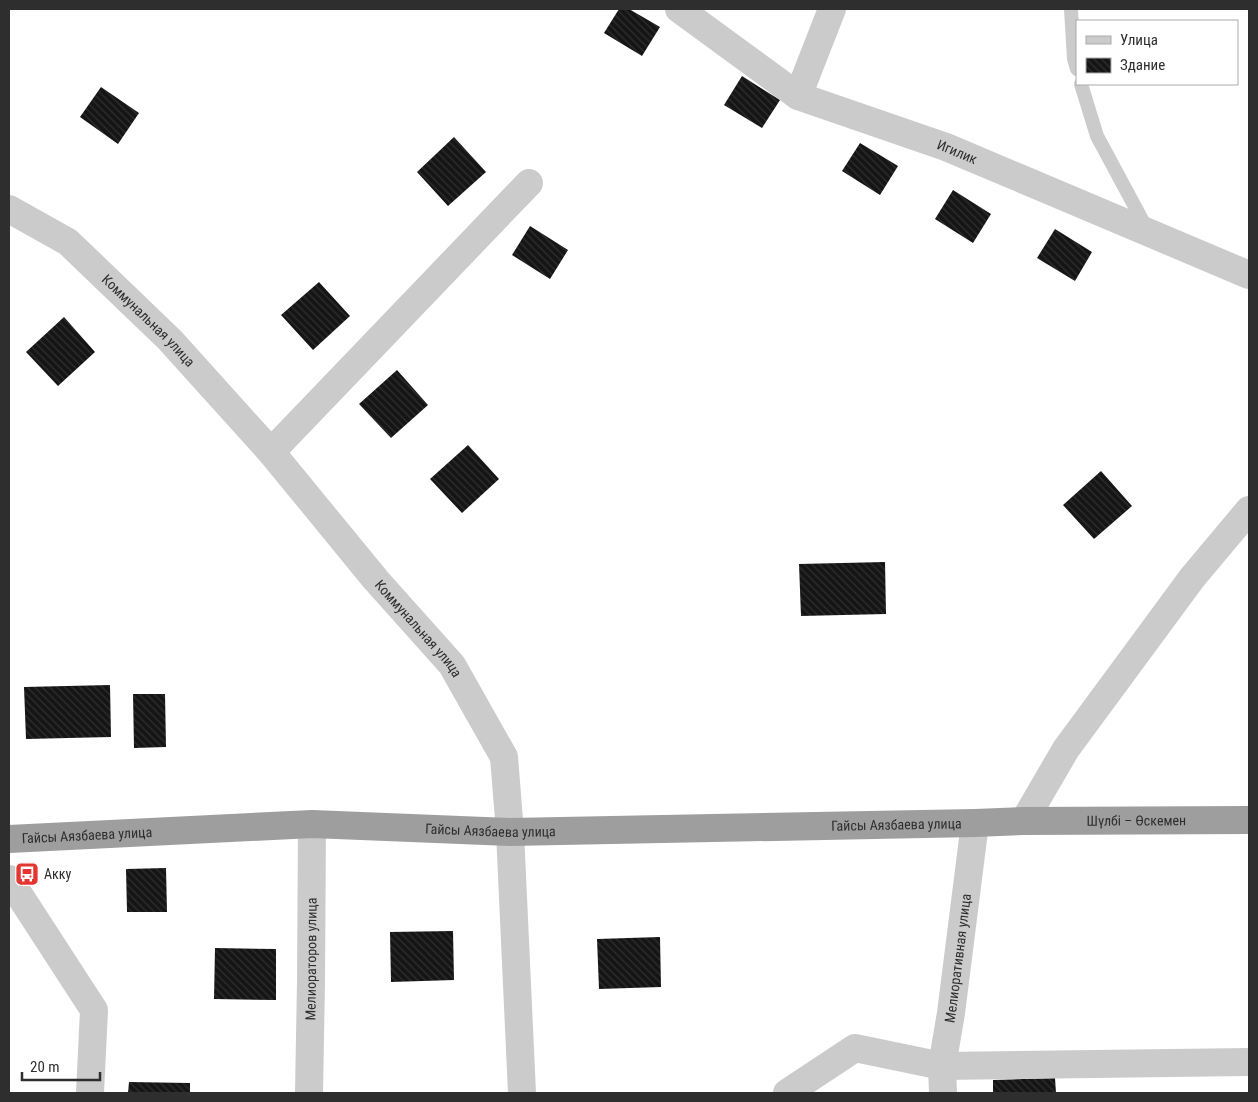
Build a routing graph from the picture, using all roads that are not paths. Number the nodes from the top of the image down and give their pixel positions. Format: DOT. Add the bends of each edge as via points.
graph roads {
  1 [pos="679,9"];
  2 [pos="832,9"];
  3 [pos="1071,9"];
  4 [pos="1076,66"];
  5 [pos="1081,85"];
  6 [pos="798,96"];
  7 [pos="529,183"];
  8 [pos="9,209"];
  9 [pos="1148,232"];
  10 [pos="1249,275"];
  11 [pos="271,452"];
  12 [pos="1249,510"];
  13 [pos="1249,820"];
  14 [pos="1024,821"];
  15 [pos="974,823"];
  16 [pos="312,824"];
  17 [pos="510,832"];
  18 [pos="9,839"];
  19 [pos="9,879"];
  20 [pos="1249,1062"];
  21 [pos="942,1066"];
  22 [pos="90,1093"];
  23 [pos="309,1093"];
  24 [pos="522,1093"];
  25 [pos="787,1093"];
  26 [pos="943,1093"];
  1 -- 6 [label="street, Игилик"];
  2 -- 6 [label="street"];
  3 -- 4 [label="lane"];
  5 -- 9 [label="lane" via="1097,136"];
  6 -- 9 [label="street, Игилик" via="946,147"];
  7 -- 11 [label="street"];
  8 -- 11 [label="street, Коммунальная улица" via="68,242 170,340"];
  9 -- 10 [label="street, Игилик"];
  11 -- 17 [label="street, Коммунальная улица" via="376,580 452,664 504,757"];
  12 -- 14 [label="street" via="1192,578 1066,749"];
  13 -- 14 [label="highway, Шүлбі – Өскемен"];
  14 -- 15 [label="highway, Шүлбі – Өскемен"];
  15 -- 17 [label="highway, Гайсы Аязбаева улица"];
  15 -- 21 [label="street, Мелиоративная улица"];
  16 -- 17 [label="highway, Гайсы Аязбаева улица"];
  16 -- 18 [label="highway, Гайсы Аязбаева улица"];
  16 -- 23 [label="street, Мелиораторов улица"];
  17 -- 24 [label="street"];
  19 -- 22 [label="street" via="94,1010"];
  20 -- 21 [label="street"];
  21 -- 25 [label="street" via="855,1048"];
  21 -- 26 [label="street, Мелиоративная улица"];
}
